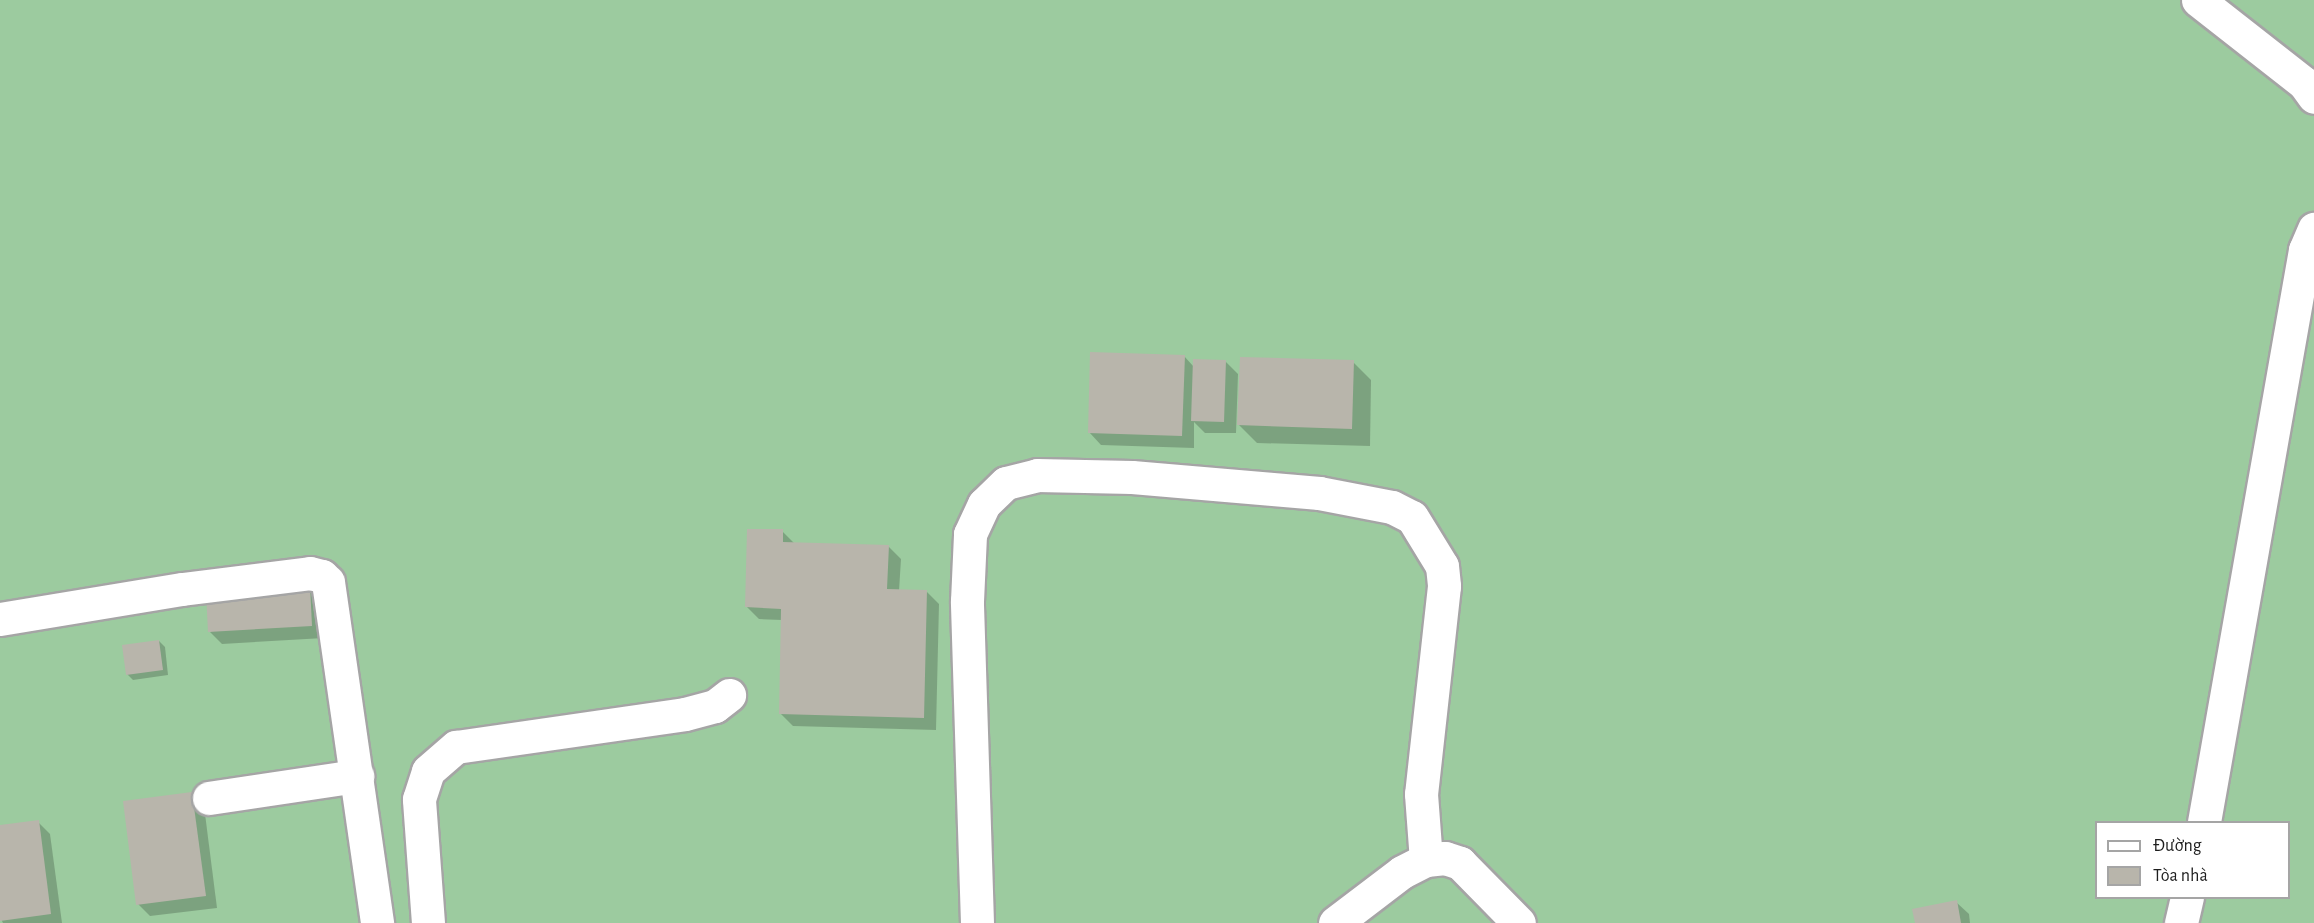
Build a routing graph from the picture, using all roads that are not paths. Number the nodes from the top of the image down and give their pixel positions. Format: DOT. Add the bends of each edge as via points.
graph roads {
  1 [pos="2198,0"];
  2 [pos="2314,98"];
  3 [pos="2314,229"];
  4 [pos="0,619"];
  5 [pos="729,695"];
  6 [pos="357,776"];
  7 [pos="209,798"];
  8 [pos="2204,821"];
  9 [pos="1426,860"];
  10 [pos="2187,899"];
  11 [pos="377,923"];
  12 [pos="428,923"];
  13 [pos="977,923"];
  14 [pos="1335,923"];
  15 [pos="1519,923"];
  16 [pos="2181,923"];
  1 -- 2 [label="street" via="2304,83"];
  3 -- 8 [label="street" via="2305,250 2292,318"];
  4 -- 6 [label="street" via="182,589 310,573 322,576 328,582"];
  5 -- 12 [label="street" via="716,706 685,714 456,747 428,771 419,798"];
  6 -- 7 [label="street"];
  6 -- 11 [label="street"];
  9 -- 13 [label="street" via="1421,794 1444,586 1442,566 1412,517 1392,507 1319,493 1132,477 1037,475 1006,483 984,504 970,534 967,601"];
  9 -- 14 [label="street" via="1402,872"];
  9 -- 15 [label="street" via="1445,858 1460,863"];
  10 -- 16 [label="street"];
}
